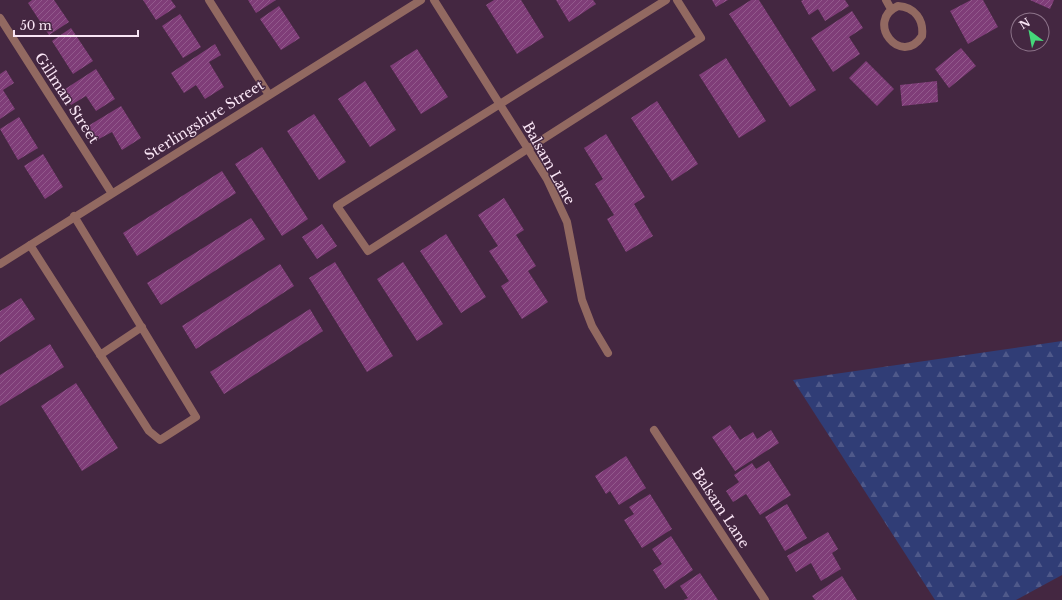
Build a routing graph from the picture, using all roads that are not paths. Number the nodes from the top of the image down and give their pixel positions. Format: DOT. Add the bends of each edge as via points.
graph roads {
  1 [pos="209,0"];
  2 [pos="421,0"];
  3 [pos="434,0"];
  4 [pos="666,0"];
  5 [pos="677,0"];
  6 [pos="886,0"];
  7 [pos="892,9"];
  8 [pos="0,18"];
  9 [pos="269,95"];
  10 [pos="499,103"];
  11 [pos="528,149"];
  12 [pos="111,192"];
  13 [pos="74,216"];
  14 [pos="30,245"];
  15 [pos="0,264"];
  16 [pos="142,327"];
  17 [pos="608,353"];
  18 [pos="100,355"];
  19 [pos="654,430"];
  20 [pos="765,600"];
  1 -- 9 [label="street"];
  2 -- 9 [label="street, Sterlingshire Street"];
  3 -- 10 [label="street, Balsam Lane"];
  4 -- 10 [label="street"];
  5 -- 11 [label="street" via="701,38"];
  6 -- 7 [label="street"];
  7 -- 7 [label="street" via="886,15 886,33 898,46 912,46 922,36 923,29 918,15 905,6"];
  8 -- 12 [label="street, Gillman Street"];
  9 -- 12 [label="street, Sterlingshire Street"];
  10 -- 11 [label="street, Balsam Lane"];
  10 -- 11 [label="street" via="338,206 368,252"];
  11 -- 17 [label="street, Balsam Lane" via="547,179 567,222 582,300 592,326"];
  12 -- 13 [label="street, Sterlingshire Street"];
  13 -- 14 [label="street, Sterlingshire Street"];
  13 -- 16 [label="street"];
  14 -- 15 [label="street, Sterlingshire Street"];
  14 -- 18 [label="street"];
  16 -- 18 [label="street"];
  16 -- 18 [label="street" via="196,417 160,440 149,432"];
  19 -- 20 [label="street, Balsam Lane"];
}
